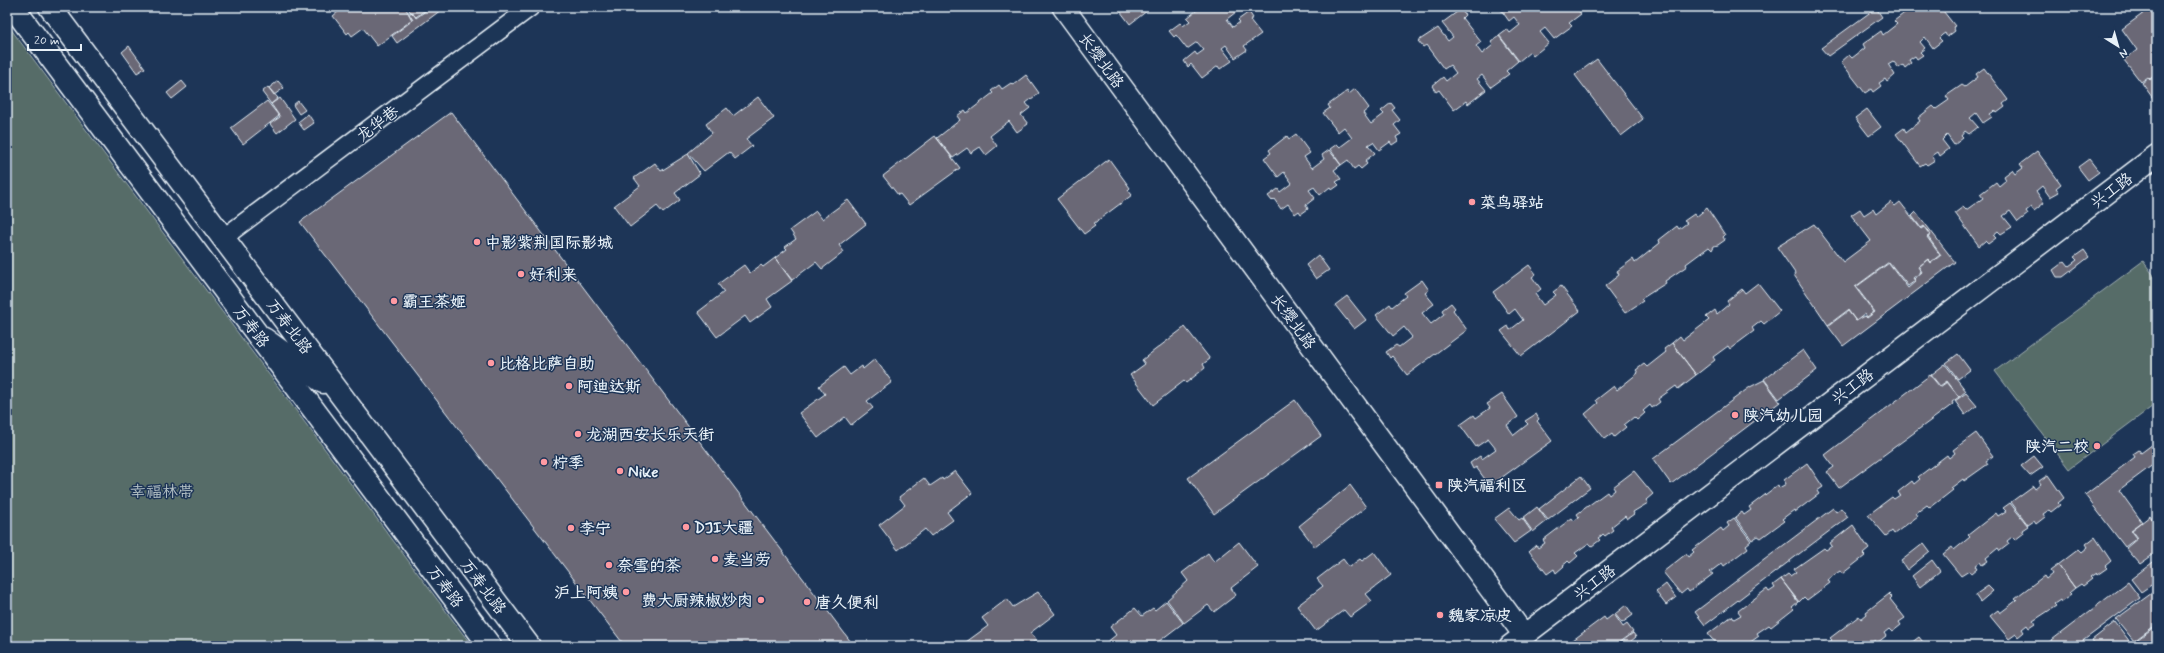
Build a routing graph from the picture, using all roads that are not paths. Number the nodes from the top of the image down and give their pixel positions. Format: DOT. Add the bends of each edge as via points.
graph roads {
  1 [pos="14,7"];
  2 [pos="50,7"];
  3 [pos="531,7"];
  4 [pos="1063,7"];
  5 [pos="2157,155"];
  6 [pos="223,238"];
  7 [pos="259,336"];
  8 [pos="341,394"];
  9 [pos="1517,640"];
  10 [pos="490,646"];
  11 [pos="529,646"];
  1 -- 7 [label="main road, 万寿路"];
  2 -- 6 [label="main road, 万寿北路"];
  3 -- 6 [label="street, 龙华巷"];
  4 -- 9 [label="street, 长缨北路"];
  5 -- 9 [label="street, 兴工路"];
  6 -- 8 [label="main road, 万寿北路"];
  7 -- 8 [label="main road"];
  7 -- 10 [label="main road, 万寿路"];
  8 -- 11 [label="main road, 万寿北路"];
}
